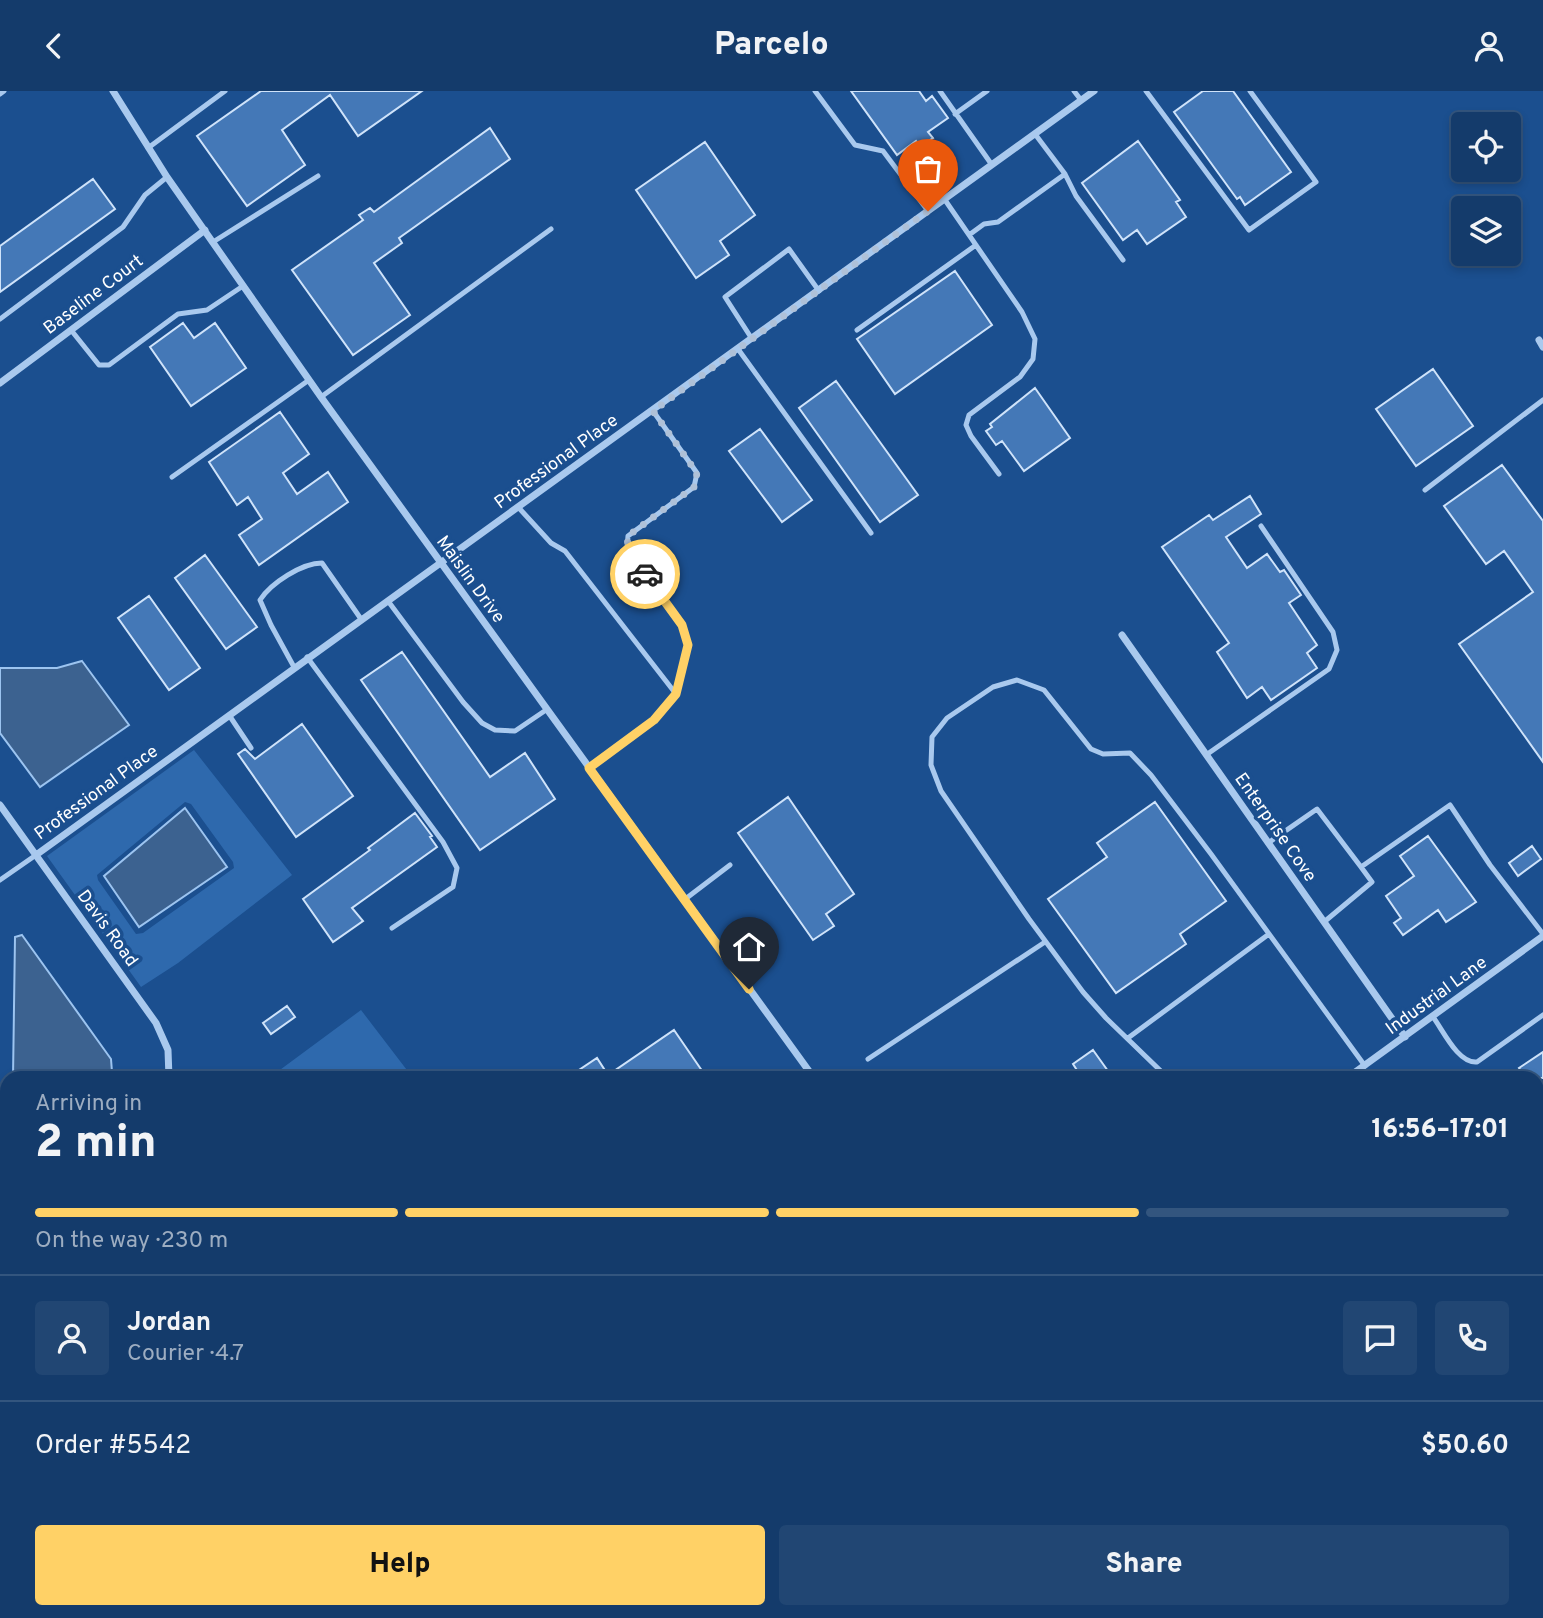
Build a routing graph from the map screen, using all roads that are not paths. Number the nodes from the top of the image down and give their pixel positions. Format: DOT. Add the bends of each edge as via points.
graph roads {
  1 [pos="225,91"];
  2 [pos="815,91"];
  3 [pos="940,91"];
  4 [pos="987,91"];
  5 [pos="1074,91"];
  6 [pos="1094,91"];
  7 [pos="1146,91"];
  8 [pos="1250,91"];
  9 [pos="115,92"];
  10 [pos="1081,100"];
  11 [pos="956,114"];
  12 [pos="1035,134"];
  13 [pos="148,148"];
  14 [pos="992,165"];
  15 [pos="1065,174"];
  16 [pos="318,176"];
  17 [pos="167,177"];
  18 [pos="944,200"];
  19 [pos="928,211"];
  20 [pos="551,229"];
  21 [pos="205,230"];
  22 [pos="969,235"];
  23 [pos="213,242"];
  24 [pos="976,245"];
  25 [pos="1123,260"];
  26 [pos="243,286"];
  27 [pos="819,291"];
  28 [pos="0,319"];
  29 [pos="71,330"];
  30 [pos="857,330"];
  31 [pos="752,339"];
  32 [pos="738,349"];
  33 [pos="309,380"];
  34 [pos="0,383"];
  35 [pos="321,397"];
  36 [pos="1543,400"];
  37 [pos="653,411"];
  38 [pos="999,474"];
  39 [pos="172,477"];
  40 [pos="1425,490"];
  41 [pos="519,508"];
  42 [pos="1262,526"];
  43 [pos="871,533"];
  44 [pos="441,565"];
  45 [pos="388,601"];
  46 [pos="362,619"];
  47 [pos="1122,635"];
  48 [pos="307,657"];
  49 [pos="294,667"];
  50 [pos="676,694"];
  51 [pos="546,710"];
  52 [pos="229,715"];
  53 [pos="251,748"];
  54 [pos="1206,755"];
  55 [pos="589,768"];
  56 [pos="0,805"];
  57 [pos="1268,843"];
  58 [pos="36,855"];
  59 [pos="730,865"];
  60 [pos="1361,867"];
  61 [pos="0,880"];
  62 [pos="684,900"];
  63 [pos="1324,922"];
  64 [pos="392,928"];
  65 [pos="1269,934"];
  66 [pos="1543,935"];
  67 [pos="1045,942"];
  68 [pos="1543,1015"];
  69 [pos="1433,1017"];
  70 [pos="1405,1037"];
  71 [pos="1128,1038"];
  72 [pos="868,1059"];
  73 [pos="1365,1066"];
  74 [pos="169,1071"];
  75 [pos="809,1071"];
  76 [pos="1161,1071"];
  77 [pos="1358,1071"];
  1 -- 13 [label="lane"];
  2 -- 19 [label="lane" via="855,145 883,151"];
  3 -- 11 [label="lane"];
  4 -- 11 [label="lane"];
  5 -- 10 [label="lane"];
  6 -- 10 [label="street, Professional Place"];
  7 -- 8 [label="lane" via="1249,230 1316,182"];
  9 -- 13 [label="street, Maislin Drive"];
  10 -- 12 [label="street, Professional Place"];
  11 -- 14 [label="lane"];
  12 -- 14 [label="street, Professional Place"];
  12 -- 15 [label="lane"];
  13 -- 17 [label="street, Maislin Drive"];
  14 -- 18 [label="street, Professional Place"];
  15 -- 22 [label="lane" via="998,222 984,224"];
  15 -- 25 [label="lane"];
  16 -- 23 [label="lane"];
  17 -- 21 [label="street, Maislin Drive"];
  17 -- 28 [label="lane" via="145,195 123,227"];
  18 -- 19 [label="street, Professional Place"];
  18 -- 22 [label="lane"];
  19 -- 27 [label="street, Professional Place"];
  20 -- 35 [label="lane"];
  21 -- 23 [label="street, Maislin Drive"];
  21 -- 29 [label="street, Baseline Court"];
  22 -- 24 [label="lane"];
  23 -- 26 [label="street, Maislin Drive"];
  24 -- 30 [label="lane"];
  24 -- 38 [label="lane" via="1035,339 1033,359 1020,377 970,415 966,425"];
  26 -- 29 [label="lane" via="207,310 178,314 109,365 99,365"];
  26 -- 33 [label="street, Maislin Drive"];
  27 -- 31 [label="street, Professional Place"];
  27 -- 31 [label="lane" via="789,249 725,297"];
  29 -- 34 [label="street, Baseline Court"];
  31 -- 32 [label="street, Professional Place"];
  32 -- 37 [label="street, Professional Place"];
  32 -- 43 [label="lane"];
  33 -- 35 [label="street, Maislin Drive"];
  33 -- 39 [label="lane"];
  35 -- 44 [label="street, Maislin Drive"];
  36 -- 40 [label="lane"];
  37 -- 41 [label="street, Professional Place"];
  37 -- 50 [label="lane" via="697,473 694,487 628,536 627,549 682,625 688,645"];
  41 -- 44 [label="street, Professional Place"];
  41 -- 50 [label="lane" via="551,543 565,551"];
  42 -- 54 [label="lane" via="1333,632 1337,650 1329,669"];
  44 -- 45 [label="street, Professional Place"];
  44 -- 51 [label="street, Maislin Drive"];
  45 -- 46 [label="street, Professional Place"];
  45 -- 51 [label="lane" via="482,723 495,730 515,731"];
  46 -- 48 [label="street, Professional Place"];
  46 -- 49 [label="lane" via="322,563 308,563 266,591 260,600"];
  47 -- 54 [label="street, Enterprise Cove"];
  48 -- 49 [label="street, Professional Place"];
  48 -- 64 [label="lane" via="457,867 453,887"];
  49 -- 52 [label="street, Professional Place"];
  50 -- 55 [label="lane" via="654,720"];
  51 -- 55 [label="street, Maislin Drive"];
  52 -- 53 [label="lane"];
  52 -- 58 [label="street, Professional Place"];
  54 -- 57 [label="street, Enterprise Cove"];
  55 -- 62 [label="street, Maislin Drive"];
  56 -- 58 [label="street, Davis Road"];
  57 -- 60 [label="lane" via="1317,809"];
  57 -- 63 [label="street, Enterprise Cove"];
  58 -- 61 [label="lane"];
  58 -- 74 [label="street, Davis Road" via="156,1024 168,1050"];
  59 -- 62 [label="lane"];
  60 -- 63 [label="lane" via="1372,882"];
  60 -- 66 [label="lane" via="1450,805"];
  62 -- 75 [label="street, Maislin Drive"];
  63 -- 70 [label="street, Enterprise Cove"];
  65 -- 67 [label="lane" via="1130,753 1103,754 1091,749 1044,689 1017,680 993,687 947,718 932,737 931,765 941,791"];
  65 -- 71 [label="lane"];
  65 -- 73 [label="lane"];
  66 -- 69 [label="street, Industrial Lane"];
  67 -- 71 [label="lane" via="1083,992"];
  67 -- 72 [label="lane"];
  68 -- 69 [label="lane" via="1470,1063"];
  69 -- 70 [label="street, Industrial Lane"];
  70 -- 73 [label="street, Industrial Lane"];
  71 -- 76 [label="lane"];
  73 -- 77 [label="street, Industrial Lane"];
}
